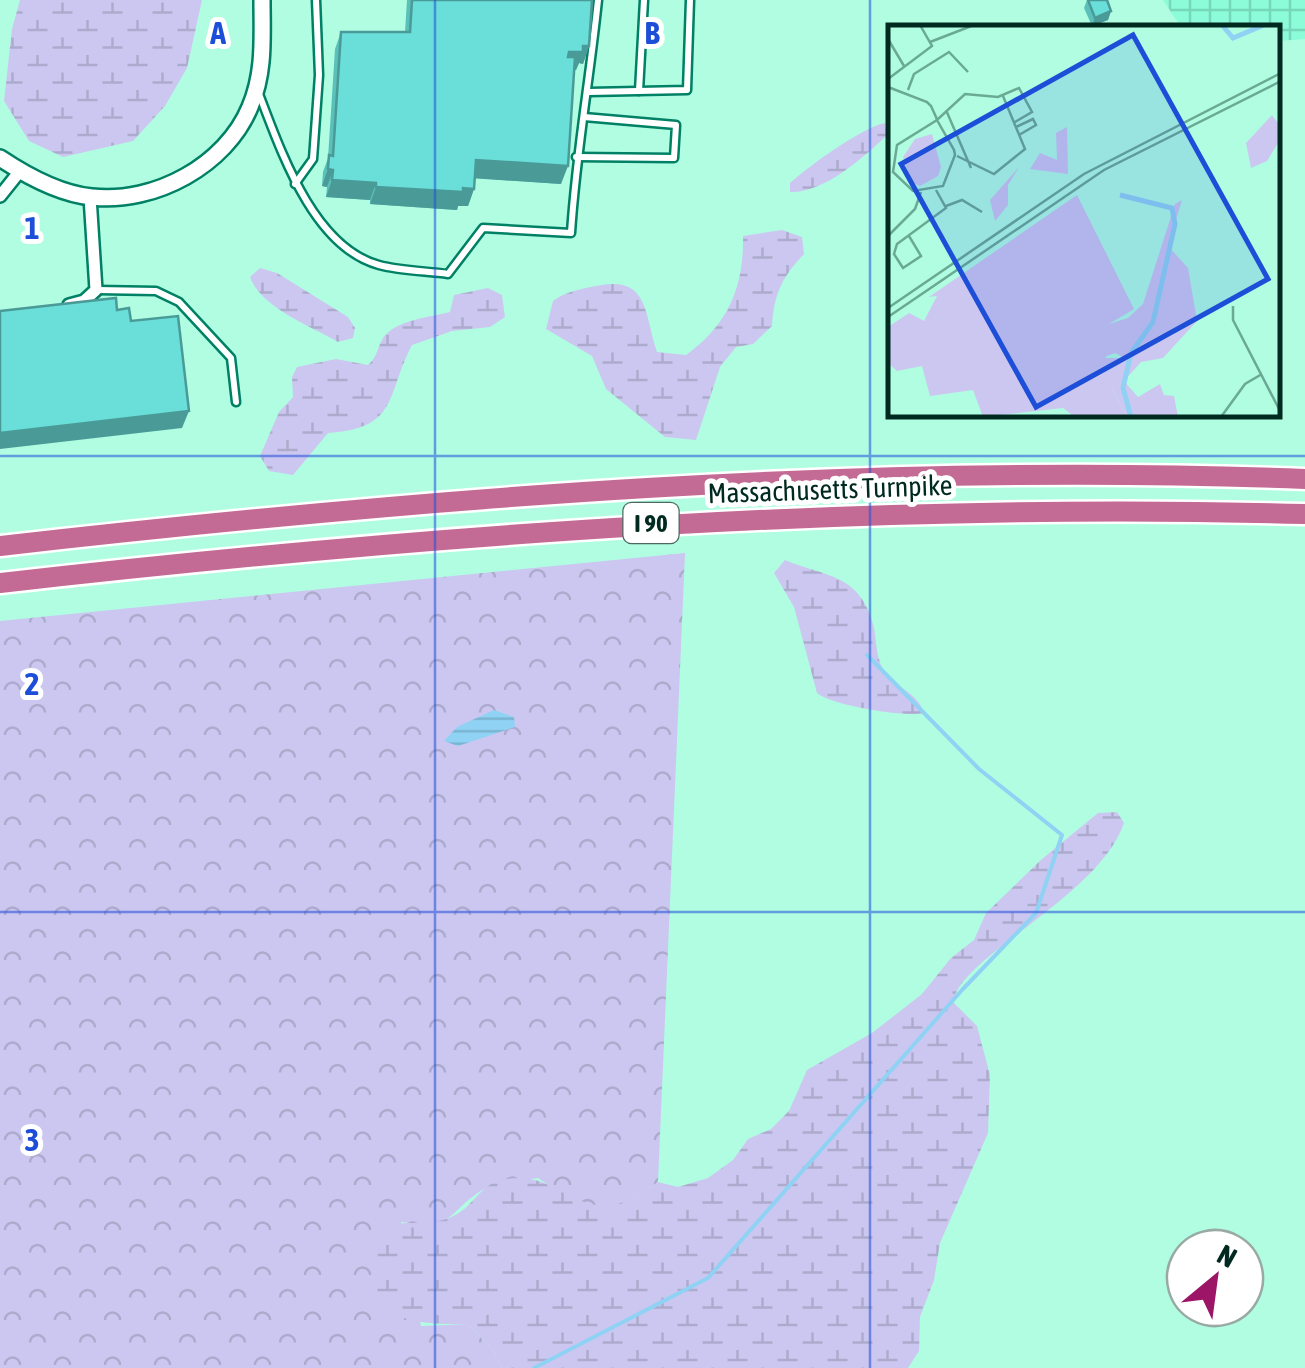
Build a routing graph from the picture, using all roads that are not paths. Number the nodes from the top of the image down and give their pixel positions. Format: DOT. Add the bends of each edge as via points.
graph roads {
  1 [pos="262,0"];
  2 [pos="316,0"];
  3 [pos="598,0"];
  4 [pos="644,0"];
  5 [pos="690,0"];
  6 [pos="256,88"];
  7 [pos="638,91"];
  8 [pos="589,92"];
  9 [pos="584,117"];
  10 [pos="576,157"];
  11 [pos="0,158"];
  12 [pos="20,171"];
  13 [pos="294,185"];
  14 [pos="0,196"];
  15 [pos="90,197"];
  16 [pos="96,290"];
  17 [pos="48,308"];
  18 [pos="236,402"];
  19 [pos="1305,479"];
  20 [pos="1305,514"];
  21 [pos="0,546"];
  22 [pos="0,583"];
  1 -- 6 [label="street"];
  2 -- 13 [label="lane" via="312,159"];
  3 -- 8 [label="lane"];
  4 -- 7 [label="lane"];
  5 -- 7 [label="lane" via="688,90"];
  6 -- 13 [label="lane"];
  6 -- 15 [label="street" via="240,126 212,159 147,192"];
  7 -- 8 [label="lane"];
  8 -- 9 [label="lane"];
  9 -- 10 [label="lane"];
  9 -- 10 [label="lane" via="676,124 674,158"];
  10 -- 13 [label="lane" via="571,233 483,228 448,274 376,264 341,243"];
  11 -- 12 [label="street"];
  12 -- 14 [label="street"];
  12 -- 15 [label="street"];
  15 -- 16 [label="street"];
  16 -- 17 [label="street" via="81,303"];
  16 -- 18 [label="lane" via="156,291 179,302 231,358"];
  19 -- 21 [label="highway, Massachusetts Turnpike / I 90" via="1048,476 597,490"];
  20 -- 22 [label="highway, Massachusetts Turnpike / I 90" via="966,512 588,526"];
}
